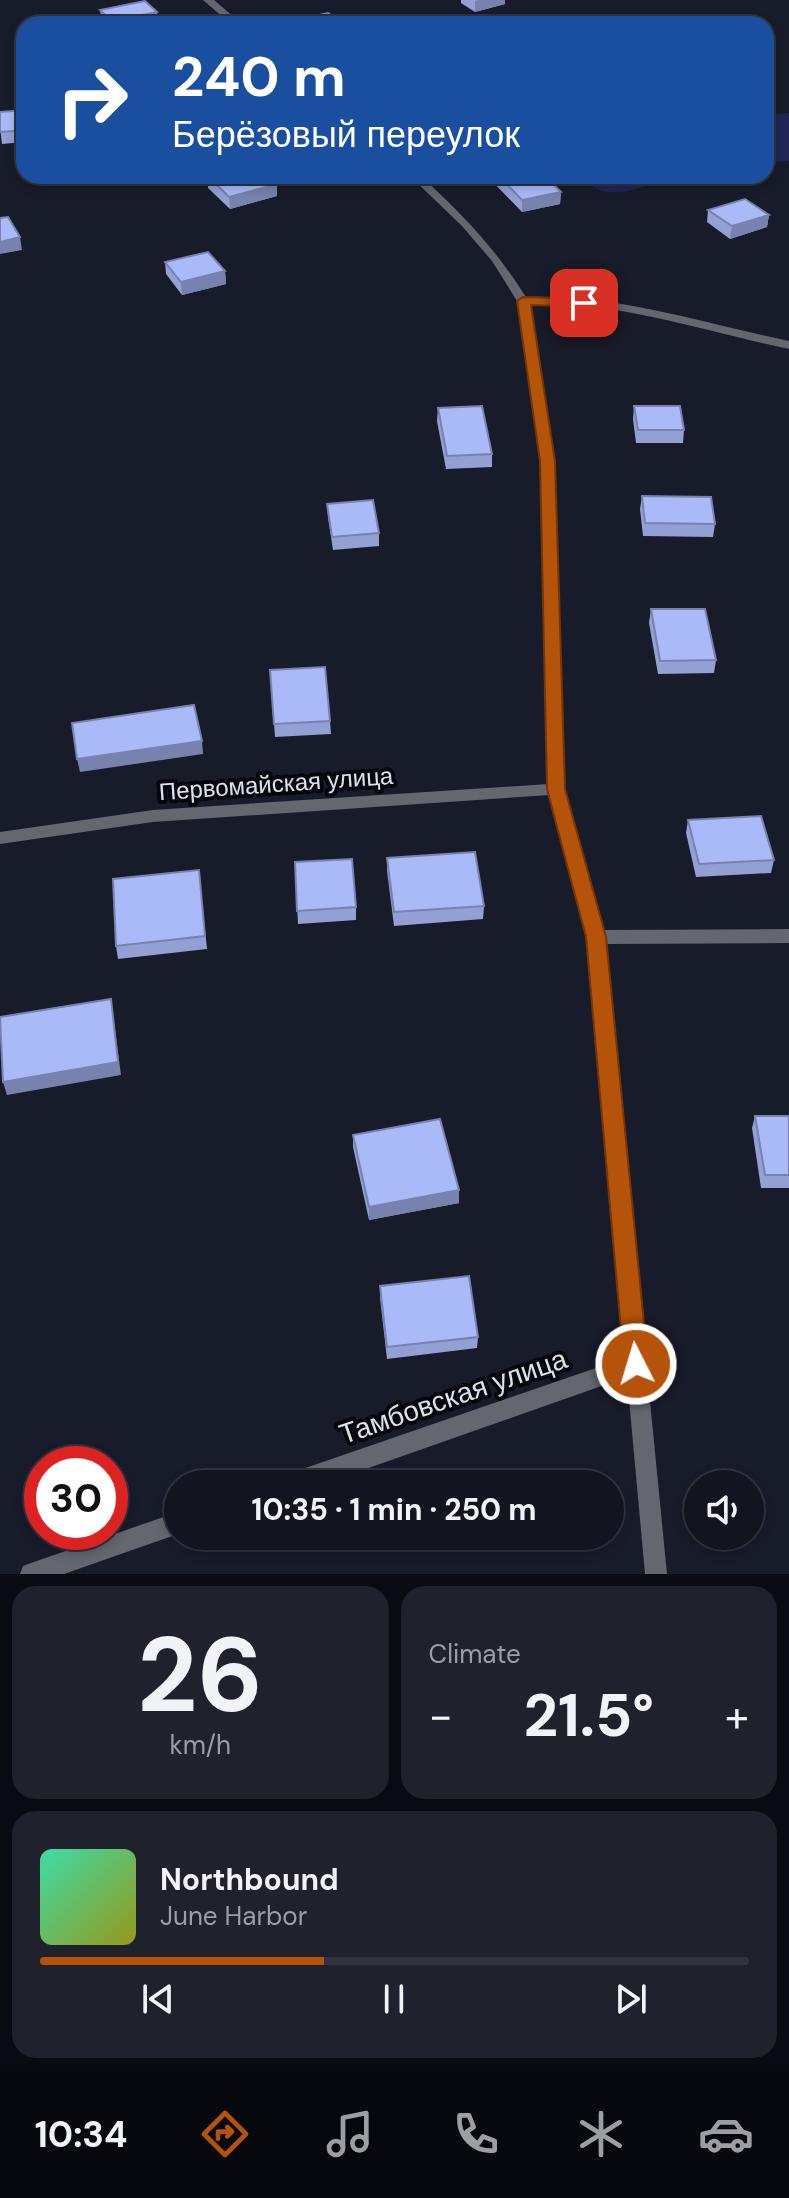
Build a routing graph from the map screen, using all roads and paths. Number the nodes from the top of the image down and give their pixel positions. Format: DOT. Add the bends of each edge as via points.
graph roads {
  1 [pos="208,0"];
  2 [pos="227,16"];
  3 [pos="424,184"];
  4 [pos="523,301"];
  5 [pos="789,345"];
  6 [pos="556,789"];
  7 [pos="0,838"];
  8 [pos="789,936"];
  9 [pos="596,937"];
  10 [pos="636,1364"];
  11 [pos="331,1470"];
  12 [pos="164,1528"];
  13 [pos="31,1574"];
  14 [pos="656,1574"];
  1 -- 2 [label="street"];
  3 -- 4 [label="street" via="496,259"];
  4 -- 5 [label="street" via="608,305"];
  4 -- 6 [label="street" via="548,461"];
  6 -- 7 [label="street, Первомайская улица" via="153,816"];
  6 -- 9 [label="street"];
  8 -- 9 [label="street"];
  9 -- 10 [label="street"];
  10 -- 11 [label="street, Тамбовская улица"];
  10 -- 14 [label="street"];
  12 -- 13 [label="street"];
}
